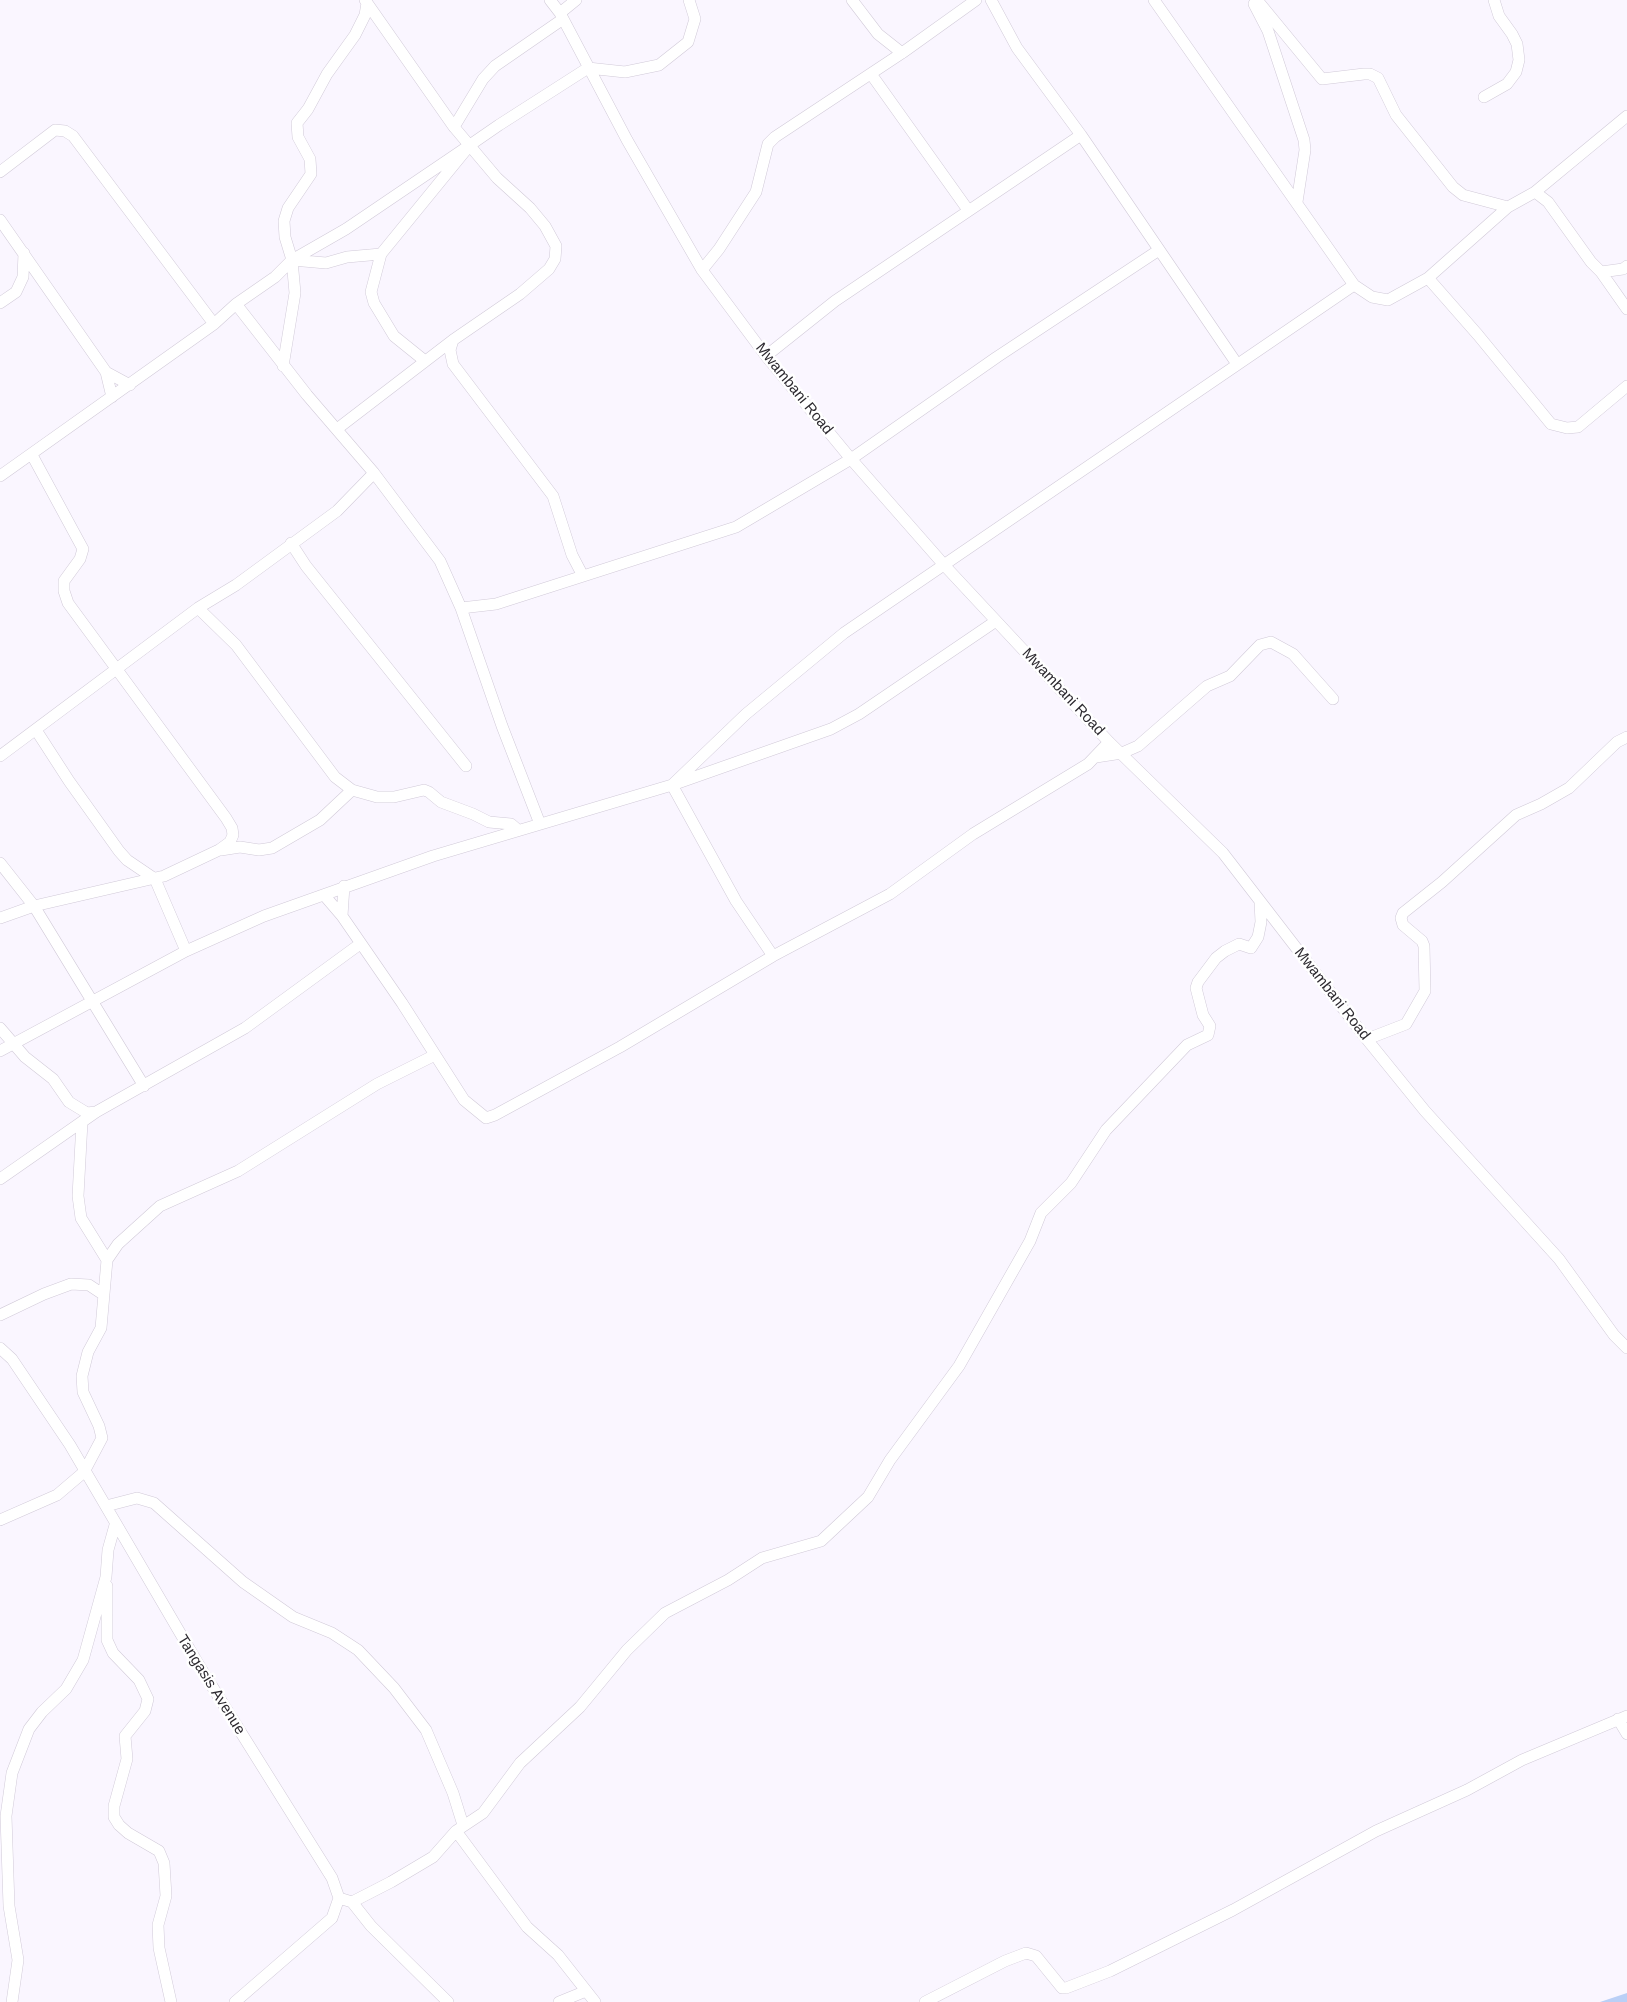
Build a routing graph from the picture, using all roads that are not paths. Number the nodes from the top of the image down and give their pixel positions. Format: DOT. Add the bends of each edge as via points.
graph roads {
  1 [pos="550,0"];
  2 [pos="576,0"];
  3 [pos="690,0"];
  4 [pos="852,0"];
  5 [pos="976,0"];
  6 [pos="991,0"];
  7 [pos="1154,0"];
  8 [pos="1252,0"];
  9 [pos="1257,0"];
  10 [pos="1494,0"];
  11 [pos="366,1"];
  12 [pos="561,16"];
  13 [pos="902,53"];
  14 [pos="588,68"];
  15 [pos="870,74"];
  16 [pos="1484,97"];
  17 [pos="1627,116"];
  18 [pos="454,127"];
  19 [pos="1082,134"];
  20 [pos="470,146"];
  21 [pos="0,172"];
  22 [pos="1535,192"];
  23 [pos="1297,202"];
  24 [pos="1508,207"];
  25 [pos="968,210"];
  26 [pos="0,220"];
  27 [pos="1159,250"];
  28 [pos="24,253"];
  29 [pos="381,254"];
  30 [pos="292,260"];
  31 [pos="1627,266"];
  32 [pos="702,270"];
  33 [pos="1601,272"];
  34 [pos="1428,278"];
  35 [pos="1354,285"];
  36 [pos="0,303"];
  37 [pos="236,304"];
  38 [pos="1627,309"];
  39 [pos="214,324"];
  40 [pos="453,340"];
  41 [pos="766,356"];
  42 [pos="425,361"];
  43 [pos="1237,364"];
  44 [pos="283,366"];
  45 [pos="106,372"];
  46 [pos="130,385"];
  47 [pos="1627,386"];
  48 [pos="112,397"];
  49 [pos="337,429"];
  50 [pos="32,456"];
  51 [pos="851,459"];
  52 [pos="374,473"];
  53 [pos="1,474"];
  54 [pos="291,543"];
  55 [pos="945,566"];
  56 [pos="583,576"];
  57 [pos="198,608"];
  58 [pos="461,608"];
  59 [pos="996,621"];
  60 [pos="116,669"];
  61 [pos="1333,699"];
  62 [pos="36,730"];
  63 [pos="1627,737"];
  64 [pos="1110,742"];
  65 [pos="1122,753"];
  66 [pos="0,756"];
  67 [pos="1096,757"];
  68 [pos="466,766"];
  69 [pos="672,784"];
  70 [pos="352,790"];
  71 [pos="540,824"];
  72 [pos="518,830"];
  73 [pos="219,850"];
  74 [pos="0,863"];
  75 [pos="155,880"];
  76 [pos="344,886"];
  77 [pos="324,895"];
  78 [pos="1260,902"];
  79 [pos="34,906"];
  80 [pos="342,916"];
  81 [pos="0,918"];
  82 [pos="360,944"];
  83 [pos="186,951"];
  84 [pos="773,956"];
  85 [pos="94,1001"];
  86 [pos="0,1028"];
  87 [pos="1365,1037"];
  88 [pos="14,1043"];
  89 [pos="0,1051"];
  90 [pos="435,1055"];
  91 [pos="144,1086"];
  92 [pos="96,1112"];
  93 [pos="82,1122"];
  94 [pos="0,1179"];
  95 [pos="107,1260"];
  96 [pos="104,1295"];
  97 [pos="0,1315"];
  98 [pos="0,1339"];
  99 [pos="0,1348"];
  100 [pos="1627,1348"];
  101 [pos="12,1359"];
  102 [pos="84,1472"];
  103 [pos="106,1506"];
  104 [pos="0,1520"];
  105 [pos="115,1525"];
  106 [pos="106,1577"];
  107 [pos="1623,1718"];
  108 [pos="1627,1734"];
  109 [pos="460,1828"];
  110 [pos="339,1898"];
  111 [pos="352,1902"];
  112 [pos="586,1991"];
  113 [pos="12,2002"];
  114 [pos="172,2002"];
  115 [pos="235,2002"];
  116 [pos="448,2002"];
  117 [pos="559,2002"];
  118 [pos="594,2002"];
  119 [pos="925,2002"];
  1 -- 12 [label="street, Mwambani Road"];
  2 -- 12 [label="street"];
  3 -- 14 [label="street" via="695,20 688,42 659,65 626,72"];
  4 -- 13 [label="street" via="878,34"];
  5 -- 13 [label="street"];
  6 -- 19 [label="street" via="1017,48"];
  7 -- 23 [label="street"];
  8 -- 23 [label="street" via="1268,31 1304,140 1305,157"];
  9 -- 24 [label="street" via="1322,78 1370,74 1378,78 1396,114 1453,187 1463,195"];
  10 -- 16 [label="street" via="1499,16 1515,39 1519,60 1516,72 1507,84"];
  11 -- 18 [label="street"];
  11 -- 30 [label="street" via="365,15 354,35 296,124 298,137 308,152 311,174 288,208 284,221"];
  12 -- 14 [label="street, Mwambani Road"];
  12 -- 18 [label="street" via="495,66 483,79"];
  13 -- 15 [label="street"];
  14 -- 20 [label="street"];
  14 -- 32 [label="street, Mwambani Road"];
  15 -- 25 [label="street"];
  15 -- 32 [label="street" via="768,144 756,192"];
  17 -- 22 [label="street"];
  18 -- 20 [label="street"];
  19 -- 25 [label="street"];
  19 -- 27 [label="street"];
  20 -- 29 [label="street"];
  20 -- 30 [label="street" via="346,229"];
  20 -- 40 [label="street" via="545,226 556,246 556,259 520,294"];
  21 -- 39 [label="street" via="55,130 73,136"];
  22 -- 24 [label="street"];
  22 -- 33 [label="street" via="1548,202"];
  23 -- 35 [label="street"];
  24 -- 34 [label="street"];
  25 -- 41 [label="street" via="835,301"];
  26 -- 28 [label="street"];
  27 -- 43 [label="street"];
  27 -- 51 [label="street"];
  28 -- 36 [label="street" via="23,277 16,292"];
  28 -- 45 [label="street"];
  29 -- 30 [label="street" via="347,257 326,263"];
  29 -- 42 [label="street" via="371,292 374,303 394,336"];
  30 -- 37 [label="street" via="275,277"];
  30 -- 44 [label="street" via="295,293"];
  31 -- 33 [label="street"];
  32 -- 41 [label="street, Mwambani Road"];
  33 -- 38 [label="street"];
  34 -- 35 [label="street" via="1388,300 1372,298"];
  34 -- 47 [label="street" via="1551,424 1578,427"];
  35 -- 43 [label="street"];
  37 -- 39 [label="street"];
  37 -- 44 [label="street"];
  39 -- 46 [label="street"];
  40 -- 42 [label="street"];
  40 -- 56 [label="street" via="450,350 453,364 553,496 572,555"];
  41 -- 51 [label="street, Mwambani Road"];
  42 -- 49 [label="street"];
  43 -- 55 [label="street"];
  44 -- 49 [label="street"];
  45 -- 46 [label="street"];
  45 -- 48 [label="street"];
  46 -- 48 [label="street"];
  48 -- 50 [label="street"];
  49 -- 52 [label="street"];
  50 -- 53 [label="street"];
  50 -- 60 [label="street" via="83,550 80,560 64,581 68,603"];
  51 -- 55 [label="street, Mwambani Road"];
  51 -- 56 [label="street" via="736,527"];
  52 -- 54 [label="street" via="337,511"];
  52 -- 58 [label="street" via="440,561"];
  54 -- 57 [label="street" via="236,585"];
  54 -- 68 [label="street"];
  55 -- 59 [label="street, Mwambani Road"];
  55 -- 69 [label="street" via="844,632 746,714"];
  56 -- 58 [label="street" via="496,604"];
  57 -- 60 [label="street"];
  57 -- 70 [label="street" via="236,645 334,777"];
  58 -- 71 [label="street"];
  59 -- 64 [label="street, Mwambani Road"];
  59 -- 69 [label="street" via="859,714 831,729"];
  60 -- 62 [label="street"];
  60 -- 73 [label="street" via="232,828 230,842"];
  61 -- 65 [label="street" via="1293,654 1271,642 1260,645 1230,676 1207,686 1138,746"];
  62 -- 66 [label="street"];
  62 -- 75 [label="street" via="127,860"];
  63 -- 87 [label="street" via="1617,742 1569,788 1516,815 1442,882 1402,913 1403,925 1424,946 1425,991 1406,1024"];
  64 -- 65 [label="street, Mwambani Road"];
  64 -- 67 [label="street"];
  65 -- 67 [label="street"];
  65 -- 78 [label="street, Mwambani Road" via="1223,853"];
  67 -- 84 [label="street" via="973,834 890,894"];
  69 -- 71 [label="street"];
  69 -- 84 [label="street" via="736,901"];
  70 -- 72 [label="street" via="394,797 424,790 441,802 489,822 512,824"];
  70 -- 73 [label="street" via="320,820 272,848"];
  71 -- 72 [label="street"];
  72 -- 76 [label="street"];
  73 -- 75 [label="street"];
  74 -- 79 [label="street"];
  75 -- 79 [label="street"];
  75 -- 83 [label="street"];
  76 -- 77 [label="street"];
  76 -- 80 [label="street"];
  77 -- 80 [label="street"];
  77 -- 83 [label="street" via="264,916"];
  78 -- 87 [label="street, Mwambani Road"];
  78 -- 109 [label="street" via="1261,922 1258,937 1251,948 1239,944 1225,951 1198,982 1196,988 1203,1016 1210,1026 1208,1035 1187,1046 1106,1130 1071,1183 1040,1212 1030,1241 959,1366 890,1460 868,1497 821,1541 762,1558 665,1613 627,1650 580,1707 520,1763 482,1812"];
  79 -- 81 [label="street"];
  79 -- 85 [label="street"];
  80 -- 82 [label="street"];
  82 -- 90 [label="street"];
  82 -- 91 [label="street" via="245,1028"];
  83 -- 85 [label="street"];
  84 -- 90 [label="street" via="620,1047 494,1116 486,1118 464,1100"];
  85 -- 88 [label="street"];
  85 -- 91 [label="street"];
  86 -- 88 [label="street"];
  87 -- 100 [label="street, Mwambani Road" via="1426,1111 1559,1259"];
  88 -- 89 [label="street"];
  88 -- 92 [label="street" via="52,1079 69,1102 87,1113"];
  90 -- 95 [label="street" via="377,1084 238,1171 160,1206 118,1244"];
  91 -- 92 [label="street"];
  92 -- 93 [label="street"];
  93 -- 94 [label="street"];
  93 -- 95 [label="street" via="78,1196 81,1218"];
  95 -- 96 [label="street"];
  96 -- 97 [label="street" via="89,1284 71,1284"];
  96 -- 102 [label="street" via="101,1328 88,1352 82,1376 83,1392 102,1438"];
  98 -- 101 [label="street"];
  99 -- 101 [label="street, Tangasis Avenue"];
  101 -- 102 [label="street, Tangasis Avenue"];
  102 -- 103 [label="street, Tangasis Avenue"];
  102 -- 104 [label="street" via="57,1495"];
  103 -- 105 [label="street, Tangasis Avenue"];
  103 -- 109 [label="street" via="137,1498 154,1503 243,1582 293,1617 332,1633 358,1650 394,1688 426,1730 454,1793"];
  105 -- 106 [label="street" via="108,1550"];
  105 -- 110 [label="street, Tangasis Avenue" via="326,1866"];
  106 -- 113 [label="street" via="83,1660 66,1689 29,1728 12,1773 6,1816 9,1906 18,1960"];
  106 -- 114 [label="street" via="106,1640 113,1653 139,1680 148,1699 145,1710 126,1736 127,1759 114,1817 128,1833 159,1851 164,1863 166,1896 158,1925 159,1948"];
  107 -- 108 [label="street"];
  107 -- 119 [label="street" via="1522,1760 1467,1790 1376,1831 1233,1910 1110,1971 1062,1988 1036,1956 1026,1954 1005,1960"];
  109 -- 111 [label="street" via="433,1857"];
  109 -- 112 [label="street" via="528,1927 558,1956"];
  110 -- 111 [label="street"];
  110 -- 115 [label="street" via="332,1918 319,1932"];
  111 -- 116 [label="street"];
  112 -- 117 [label="street"];
  112 -- 118 [label="street"];
}
